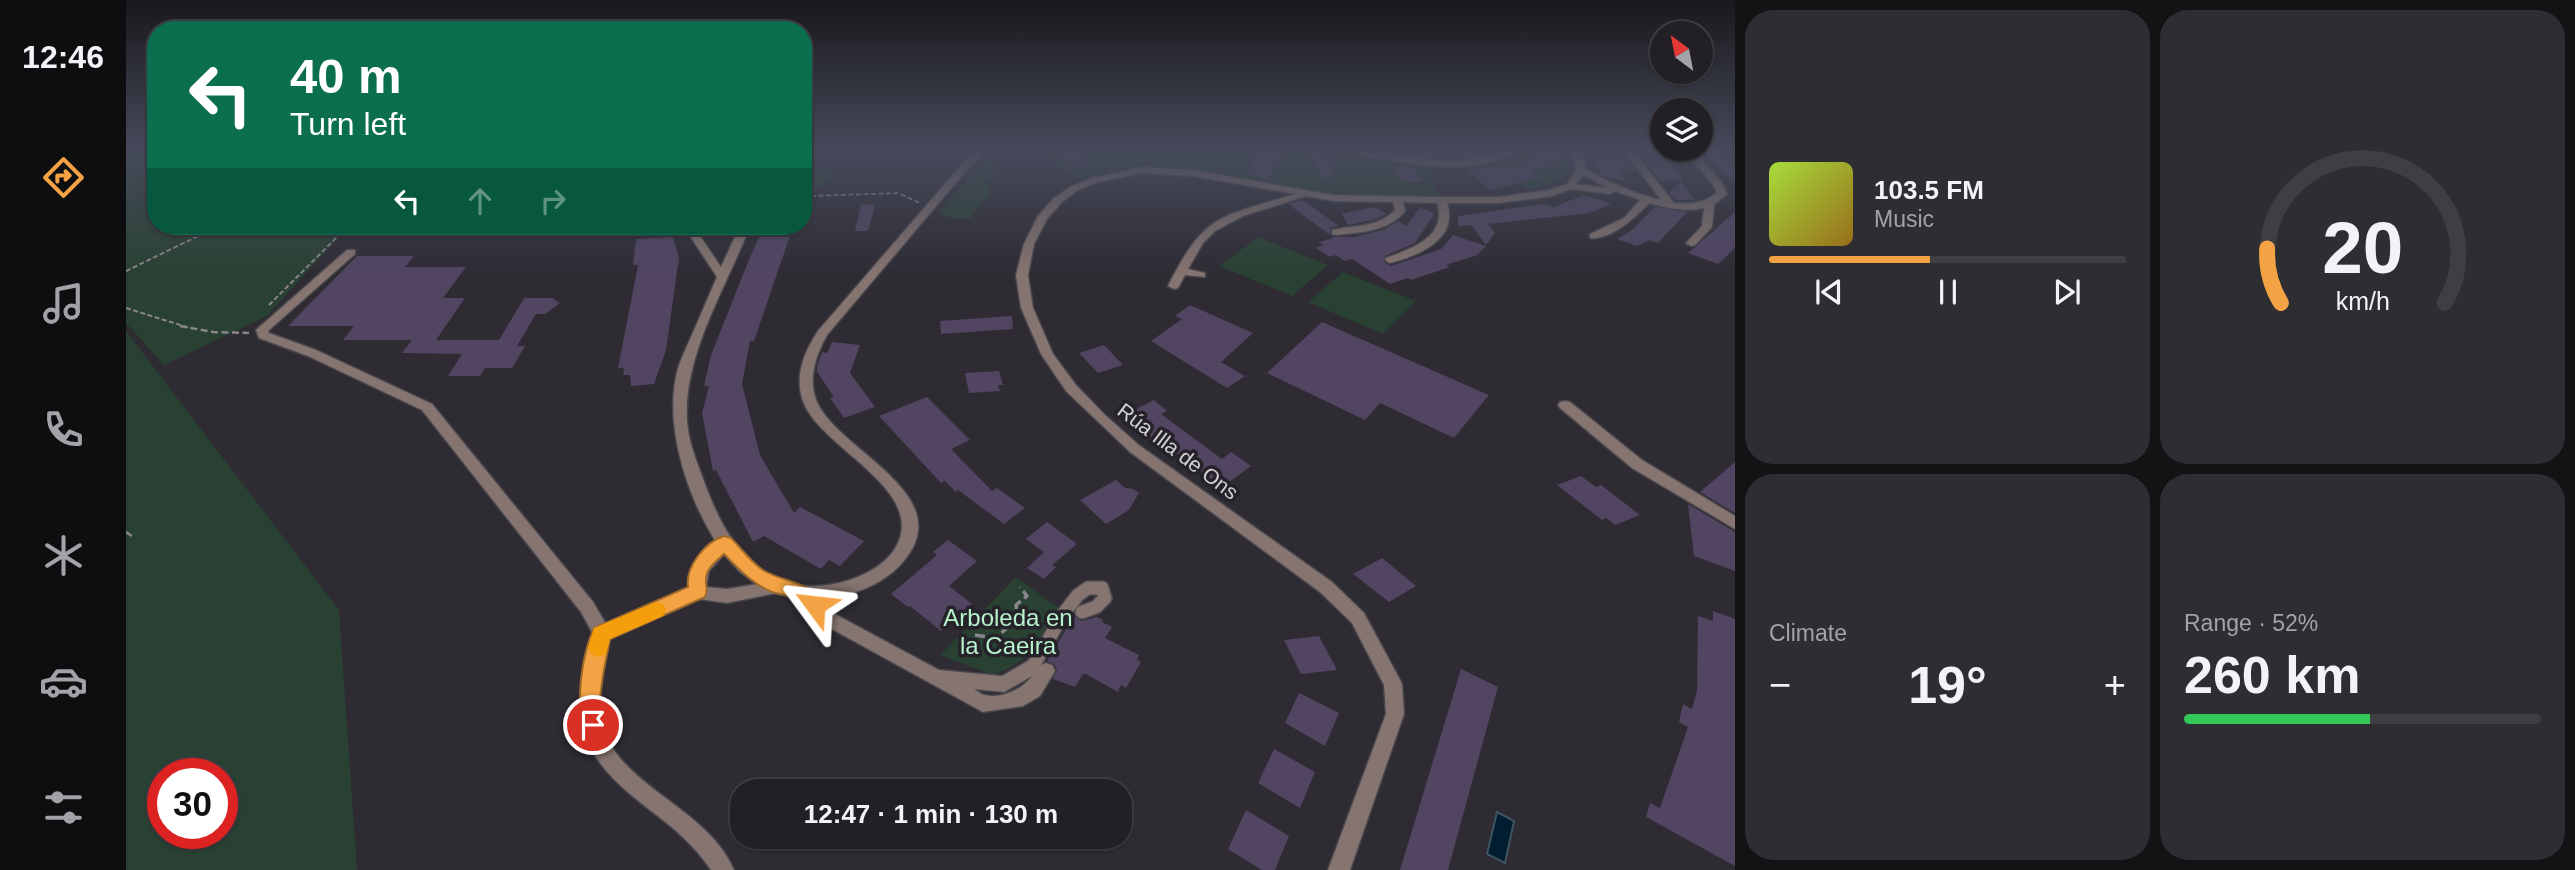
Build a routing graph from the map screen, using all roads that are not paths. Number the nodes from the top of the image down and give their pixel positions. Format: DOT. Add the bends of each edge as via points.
graph roads {
  1 [pos="942,193"];
  2 [pos="1068,193"];
  3 [pos="1295,193"];
  4 [pos="1549,193"];
  5 [pos="1614,193"];
  6 [pos="1660,193"];
  7 [pos="1721,193"];
  8 [pos="1303,194"];
  9 [pos="1623,194"];
  10 [pos="1398,200"];
  11 [pos="1441,200"];
  12 [pos="1646,200"];
  13 [pos="1709,204"];
  14 [pos="1670,205"];
  15 [pos="1336,232"];
  16 [pos="695,235"];
  17 [pos="741,235"];
  18 [pos="1594,236"];
  19 [pos="1691,243"];
  20 [pos="351,253"];
  21 [pos="1390,260"];
  22 [pos="1181,271"];
  23 [pos="1201,275"];
  24 [pos="722,278"];
  25 [pos="1174,286"];
  26 [pos="1565,405"];
  27 [pos="1735,523"];
  28 [pos="724,543"];
  29 [pos="776,586"];
  30 [pos="698,592"];
  31 [pos="804,593"];
  32 [pos="1082,612"];
  33 [pos="601,634"];
  34 [pos="1040,669"];
  35 [pos="723,870"];
  36 [pos="1339,870"];
  1 -- 31 [label="street" via="822,334 810,355 806,381 810,402 824,422 905,501 911,519 909,540 898,557 868,582"];
  2 -- 36 [label="street, Rúa Illa de Ons" via="1042,218 1029,244 1023,275 1027,308 1047,354 1071,388 1135,449 1326,587 1358,618 1393,684 1395,714"];
  3 -- 8 [label="street, Rúa Illa de Ons"];
  4 -- 11 [label="street, Rúa Illa de Ons"];
  5 -- 9 [label="street"];
  6 -- 14 [label="street"];
  7 -- 13 [label="street"];
  8 -- 10 [label="street, Rúa Illa de Ons"];
  8 -- 22 [label="street" via="1224,219 1197,240"];
  9 -- 12 [label="street"];
  10 -- 11 [label="street, Rúa Illa de Ons"];
  10 -- 15 [label="street" via="1400,211 1389,221"];
  11 -- 21 [label="street" via="1447,212 1443,230 1433,240"];
  12 -- 14 [label="street"];
  12 -- 18 [label="street" via="1628,220"];
  13 -- 14 [label="street"];
  13 -- 19 [label="street" via="1707,227"];
  16 -- 24 [label="street"];
  17 -- 24 [label="street"];
  20 -- 33 [label="street" via="257,330 428,407 587,607"];
  22 -- 23 [label="street"];
  22 -- 25 [label="street"];
  24 -- 28 [label="street" via="683,372 681,431 701,498"];
  26 -- 27 [label="street" via="1637,464"];
  28 -- 29 [label="street" via="755,574"];
  28 -- 30 [label="street" via="696,577"];
  29 -- 30 [label="street" via="729,597 713,598"];
  29 -- 31 [label="street"];
  30 -- 33 [label="street"];
  31 -- 34 [label="street" via="825,617 983,704 1016,700 1033,690"];
  32 -- 34 [label="lane" via="1105,598 1102,588 1084,589 1073,601"];
  33 -- 35 [label="street" via="589,709 598,741 621,776 692,829"];
}
